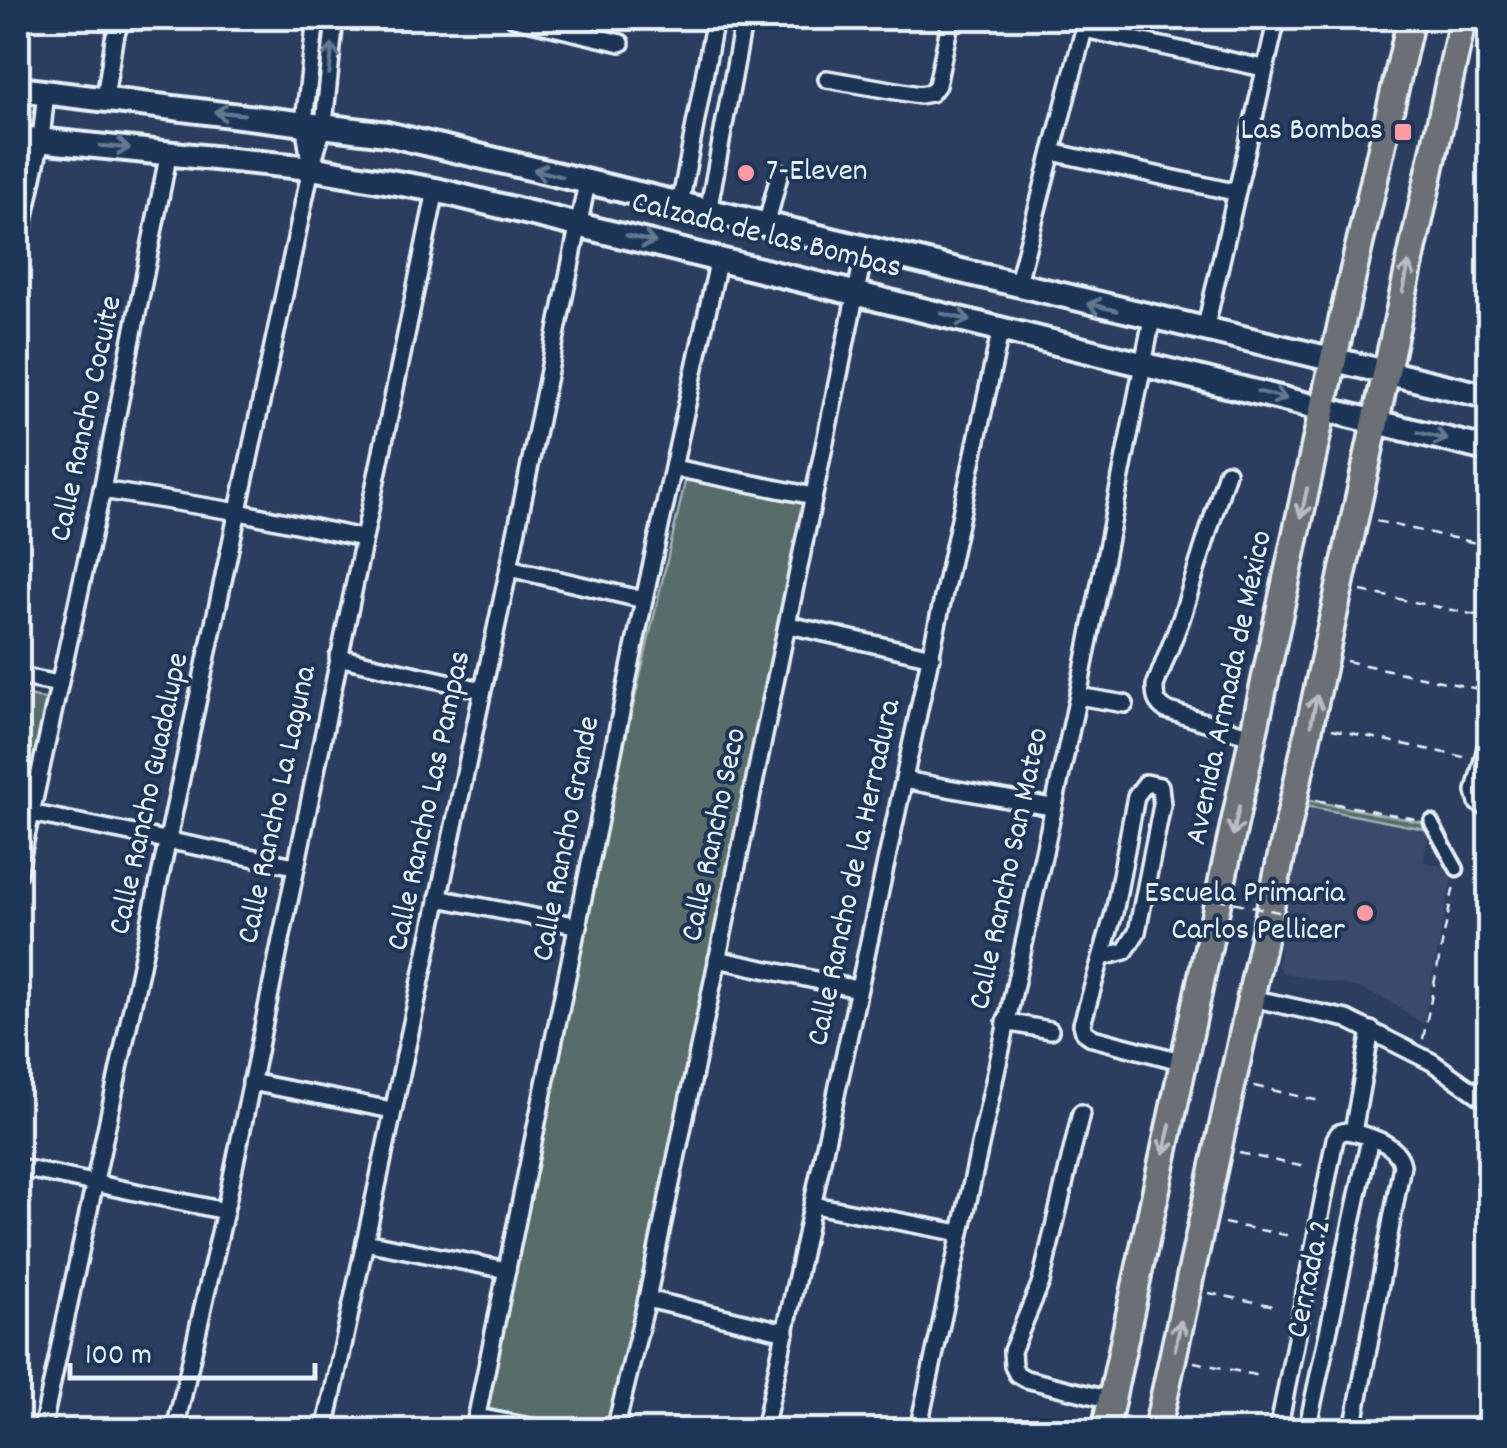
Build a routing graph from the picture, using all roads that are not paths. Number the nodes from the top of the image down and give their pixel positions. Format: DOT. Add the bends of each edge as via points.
graph roads {
  1 [pos="122,18"];
  2 [pos="316,18"];
  3 [pos="335,18"];
  4 [pos="514,18"];
  5 [pos="715,18"];
  6 [pos="744,18"];
  7 [pos="951,18"];
  8 [pos="1277,18"];
  9 [pos="1411,18"];
  10 [pos="1463,18"];
  11 [pos="1085,23"];
  12 [pos="621,43"];
  13 [pos="707,60"];
  14 [pos="735,66"];
  15 [pos="1263,68"];
  16 [pos="828,79"];
  17 [pos="18,88"];
  18 [pos="46,92"];
  19 [pos="105,98"];
  20 [pos="314,123"];
  21 [pos="29,139"];
  22 [pos="169,152"];
  23 [pos="1052,152"];
  24 [pos="311,168"];
  25 [pos="780,172"];
  26 [pos="586,183"];
  27 [pos="436,190"];
  28 [pos="1234,192"];
  29 [pos="680,205"];
  30 [pos="708,212"];
  31 [pos="578,224"];
  32 [pos="766,226"];
  33 [pos="18,249"];
  34 [pos="865,249"];
  35 [pos="719,258"];
  36 [pos="1017,286"];
  37 [pos="856,293"];
  38 [pos="1152,319"];
  39 [pos="1002,328"];
  40 [pos="1205,330"];
  41 [pos="1333,361"];
  42 [pos="1142,364"];
  43 [pos="1386,373"];
  44 [pos="1490,397"];
  45 [pos="1324,408"];
  46 [pos="1376,422"];
  47 [pos="1490,450"];
  48 [pos="674,468"];
  49 [pos="1227,472"];
  50 [pos="102,490"];
  51 [pos="813,496"];
  52 [pos="239,512"];
  53 [pos="362,538"];
  54 [pos="509,568"];
  55 [pos="644,600"];
  56 [pos="789,625"];
  57 [pos="338,657"];
  58 [pos="932,657"];
  59 [pos="18,676"];
  60 [pos="58,684"];
  61 [pos="482,690"];
  62 [pos="1078,696"];
  63 [pos="1125,704"];
  64 [pos="1490,732"];
  65 [pos="1254,737"];
  66 [pos="904,780"];
  67 [pos="1051,807"];
  68 [pos="1490,809"];
  69 [pos="30,813"];
  70 [pos="1431,822"];
  71 [pos="168,841"];
  72 [pos="295,866"];
  73 [pos="1457,869"];
  74 [pos="18,873"];
  75 [pos="438,898"];
  76 [pos="579,926"];
  77 [pos="1103,957"];
  78 [pos="717,959"];
  79 [pos="857,989"];
  80 [pos="1251,998"];
  81 [pos="1005,1022"];
  82 [pos="1050,1030"];
  83 [pos="1371,1030"];
  84 [pos="1184,1062"];
  85 [pos="251,1082"];
  86 [pos="1490,1102"];
  87 [pos="392,1110"];
  88 [pos="1081,1113"];
  89 [pos="1354,1132"];
  90 [pos="1370,1139"];
  91 [pos="18,1166"];
  92 [pos="96,1182"];
  93 [pos="814,1205"];
  94 [pos="224,1211"];
  95 [pos="960,1233"];
  96 [pos="365,1242"];
  97 [pos="507,1270"];
  98 [pos="647,1300"];
  99 [pos="786,1332"];
  100 [pos="1111,1400"];
  101 [pos="476,1424"];
  102 [pos="42,1430"];
  103 [pos="175,1430"];
  104 [pos="324,1430"];
  105 [pos="546,1430"];
  106 [pos="615,1430"];
  107 [pos="764,1430"];
  108 [pos="918,1430"];
  109 [pos="1105,1430"];
  110 [pos="1157,1430"];
  111 [pos="1282,1430"];
  112 [pos="1306,1430"];
  113 [pos="1353,1430"];
  1 -- 19 [label="street"];
  2 -- 20 [label="street"];
  20 -- 3 [label="street, one-way"];
  4 -- 12 [label="street"];
  5 -- 13 [label="street"];
  6 -- 14 [label="street"];
  7 -- 16 [label="street" via="932,93"];
  8 -- 15 [label="street"];
  9 -- 41 [label="main road, Avenida Armada de México"];
  43 -- 10 [label="main road, one-way"];
  11 -- 15 [label="street"];
  11 -- 23 [label="street"];
  13 -- 14 [label="street"];
  13 -- 29 [label="street"];
  14 -- 30 [label="street"];
  15 -- 28 [label="street"];
  17 -- 18 [label="main road, Calzada de las Bombas"];
  18 -- 19 [label="main road, Calzada de las Bombas"];
  18 -- 21 [label="street"];
  20 -- 19 [label="main road, Calzada de las Bombas, one-way"];
  20 -- 24 [label="street"];
  26 -- 20 [label="main road, Calzada de las Bombas, one-way"];
  21 -- 22 [label="main road, Calzada de las Bombas, one-way"];
  21 -- 33 [label="street"];
  22 -- 24 [label="main road, Calzada de las Bombas"];
  22 -- 50 [label="street, Calle Rancho Cocuite"];
  23 -- 28 [label="street"];
  23 -- 36 [label="street"];
  24 -- 27 [label="main road, Calzada de las Bombas"];
  24 -- 52 [label="street, Calle Rancho Guadalupe"];
  25 -- 32 [label="street"];
  26 -- 29 [label="main road, Calzada de las Bombas"];
  26 -- 31 [label="street, Calle Rancho Las Pampas"];
  27 -- 31 [label="main road, Calzada de las Bombas"];
  27 -- 53 [label="street, Calle Rancho La Laguna"];
  28 -- 40 [label="street"];
  29 -- 30 [label="main road, Calzada de las Bombas"];
  30 -- 32 [label="main road, Calzada de las Bombas"];
  31 -- 35 [label="main road, Calzada de las Bombas, one-way"];
  31 -- 54 [label="street, Calle Rancho Las Pampas"];
  32 -- 34 [label="main road, Calzada de las Bombas"];
  34 -- 36 [label="main road, Calzada de las Bombas"];
  34 -- 37 [label="street, Calle Rancho Seco"];
  35 -- 37 [label="main road, Calzada de las Bombas"];
  35 -- 48 [label="street, Calle Rancho Grande"];
  38 -- 36 [label="main road, Calzada de las Bombas, one-way"];
  37 -- 39 [label="main road, Calzada de las Bombas, one-way"];
  37 -- 51 [label="street, Calle Rancho Seco"];
  38 -- 40 [label="main road, Calzada de las Bombas"];
  38 -- 42 [label="street, Calle Rancho San Mateo"];
  39 -- 42 [label="main road, Calzada de las Bombas"];
  39 -- 58 [label="street, Calle Rancho de la Herradura"];
  40 -- 41 [label="main road, Calzada de las Bombas"];
  41 -- 43 [label="main road, Calzada de las Bombas"];
  41 -- 45 [label="main road, Avenida Armada de México"];
  42 -- 45 [label="main road, Calzada de las Bombas, one-way"];
  42 -- 62 [label="street, Calle Rancho San Mateo"];
  43 -- 44 [label="main road, Calzada de las Bombas"];
  43 -- 46 [label="main road"];
  45 -- 46 [label="main road, Calzada de las Bombas"];
  45 -- 65 [label="main road, Avenida Armada de México, one-way"];
  46 -- 47 [label="main road, Calzada de las Bombas, one-way"];
  80 -- 46 [label="main road, one-way"];
  48 -- 51 [label="street"];
  48 -- 55 [label="street, Calle Rancho Grande"];
  49 -- 65 [label="street" via="1155,686 1158,704 1174,714"];
  50 -- 52 [label="street"];
  50 -- 60 [label="street, Calle Rancho Cocuite"];
  51 -- 56 [label="street, Calle Rancho Seco"];
  52 -- 53 [label="street"];
  52 -- 71 [label="street, Calle Rancho Guadalupe"];
  53 -- 57 [label="street, Calle Rancho La Laguna"];
  54 -- 55 [label="street"];
  54 -- 61 [label="street, Calle Rancho Las Pampas"];
  55 -- 76 [label="street, Calle Rancho Grande"];
  56 -- 58 [label="street"];
  56 -- 78 [label="street, Calle Rancho Seco"];
  57 -- 61 [label="street"];
  57 -- 72 [label="street, Calle Rancho La Laguna"];
  58 -- 66 [label="street, Calle Rancho de la Herradura"];
  59 -- 60 [label="street"];
  60 -- 69 [label="street, Calle Rancho Cocuite"];
  61 -- 75 [label="street, Calle Rancho Las Pampas"];
  62 -- 63 [label="street"];
  62 -- 67 [label="street, Calle Rancho San Mateo"];
  64 -- 68 [label="street" via="1476,791 1478,803"];
  65 -- 84 [label="main road, Avenida Armada de México, one-way"];
  66 -- 67 [label="street"];
  66 -- 79 [label="street, Calle Rancho de la Herradura"];
  67 -- 81 [label="street, Calle Rancho San Mateo"];
  69 -- 71 [label="street"];
  69 -- 74 [label="street, Calle Rancho Cocuite"];
  70 -- 73 [label="street"];
  71 -- 72 [label="street"];
  71 -- 92 [label="street, Calle Rancho Guadalupe"];
  72 -- 85 [label="street, Calle Rancho La Laguna"];
  75 -- 76 [label="street"];
  75 -- 87 [label="street, Calle Rancho Las Pampas"];
  76 -- 97 [label="street, Calle Rancho Grande"];
  77 -- 77 [label="street" via="1136,796 1146,783 1160,786 1137,932 1125,951"];
  77 -- 84 [label="street" via="1084,1032"];
  78 -- 79 [label="street"];
  78 -- 98 [label="street, Calle Rancho Seco"];
  79 -- 93 [label="street, Calle Rancho de la Herradura"];
  80 -- 83 [label="street"];
  110 -- 80 [label="main road, one-way"];
  81 -- 82 [label="street"];
  81 -- 95 [label="street, Calle Rancho San Mateo"];
  83 -- 86 [label="street"];
  83 -- 89 [label="street"];
  84 -- 100 [label="main road, Avenida Armada de México, one-way"];
  85 -- 87 [label="street"];
  85 -- 94 [label="street, Calle Rancho La Laguna"];
  87 -- 96 [label="street, Calle Rancho Las Pampas"];
  88 -- 100 [label="street" via="1041,1282 1012,1351 1013,1366 1026,1378"];
  89 -- 90 [label="street"];
  89 -- 111 [label="street" via="1336,1139"];
  90 -- 112 [label="street, Cerrada 2"];
  90 -- 113 [label="street" via="1397,1151 1402,1165"];
  91 -- 92 [label="street"];
  92 -- 94 [label="street"];
  92 -- 102 [label="street, Calle Rancho Guadalupe"];
  93 -- 95 [label="street"];
  93 -- 99 [label="street, Calle Rancho de la Herradura"];
  94 -- 103 [label="street, Calle Rancho La Laguna"];
  95 -- 108 [label="street, Calle Rancho San Mateo"];
  96 -- 97 [label="street"];
  96 -- 104 [label="street, Calle Rancho Las Pampas"];
  97 -- 101 [label="street, Calle Rancho Grande"];
  98 -- 99 [label="street"];
  98 -- 106 [label="street, Calle Rancho Seco"];
  99 -- 107 [label="street, Calle Rancho de la Herradura"];
  100 -- 109 [label="main road, Avenida Armada de México"];
  101 -- 105 [label="street"];
}
